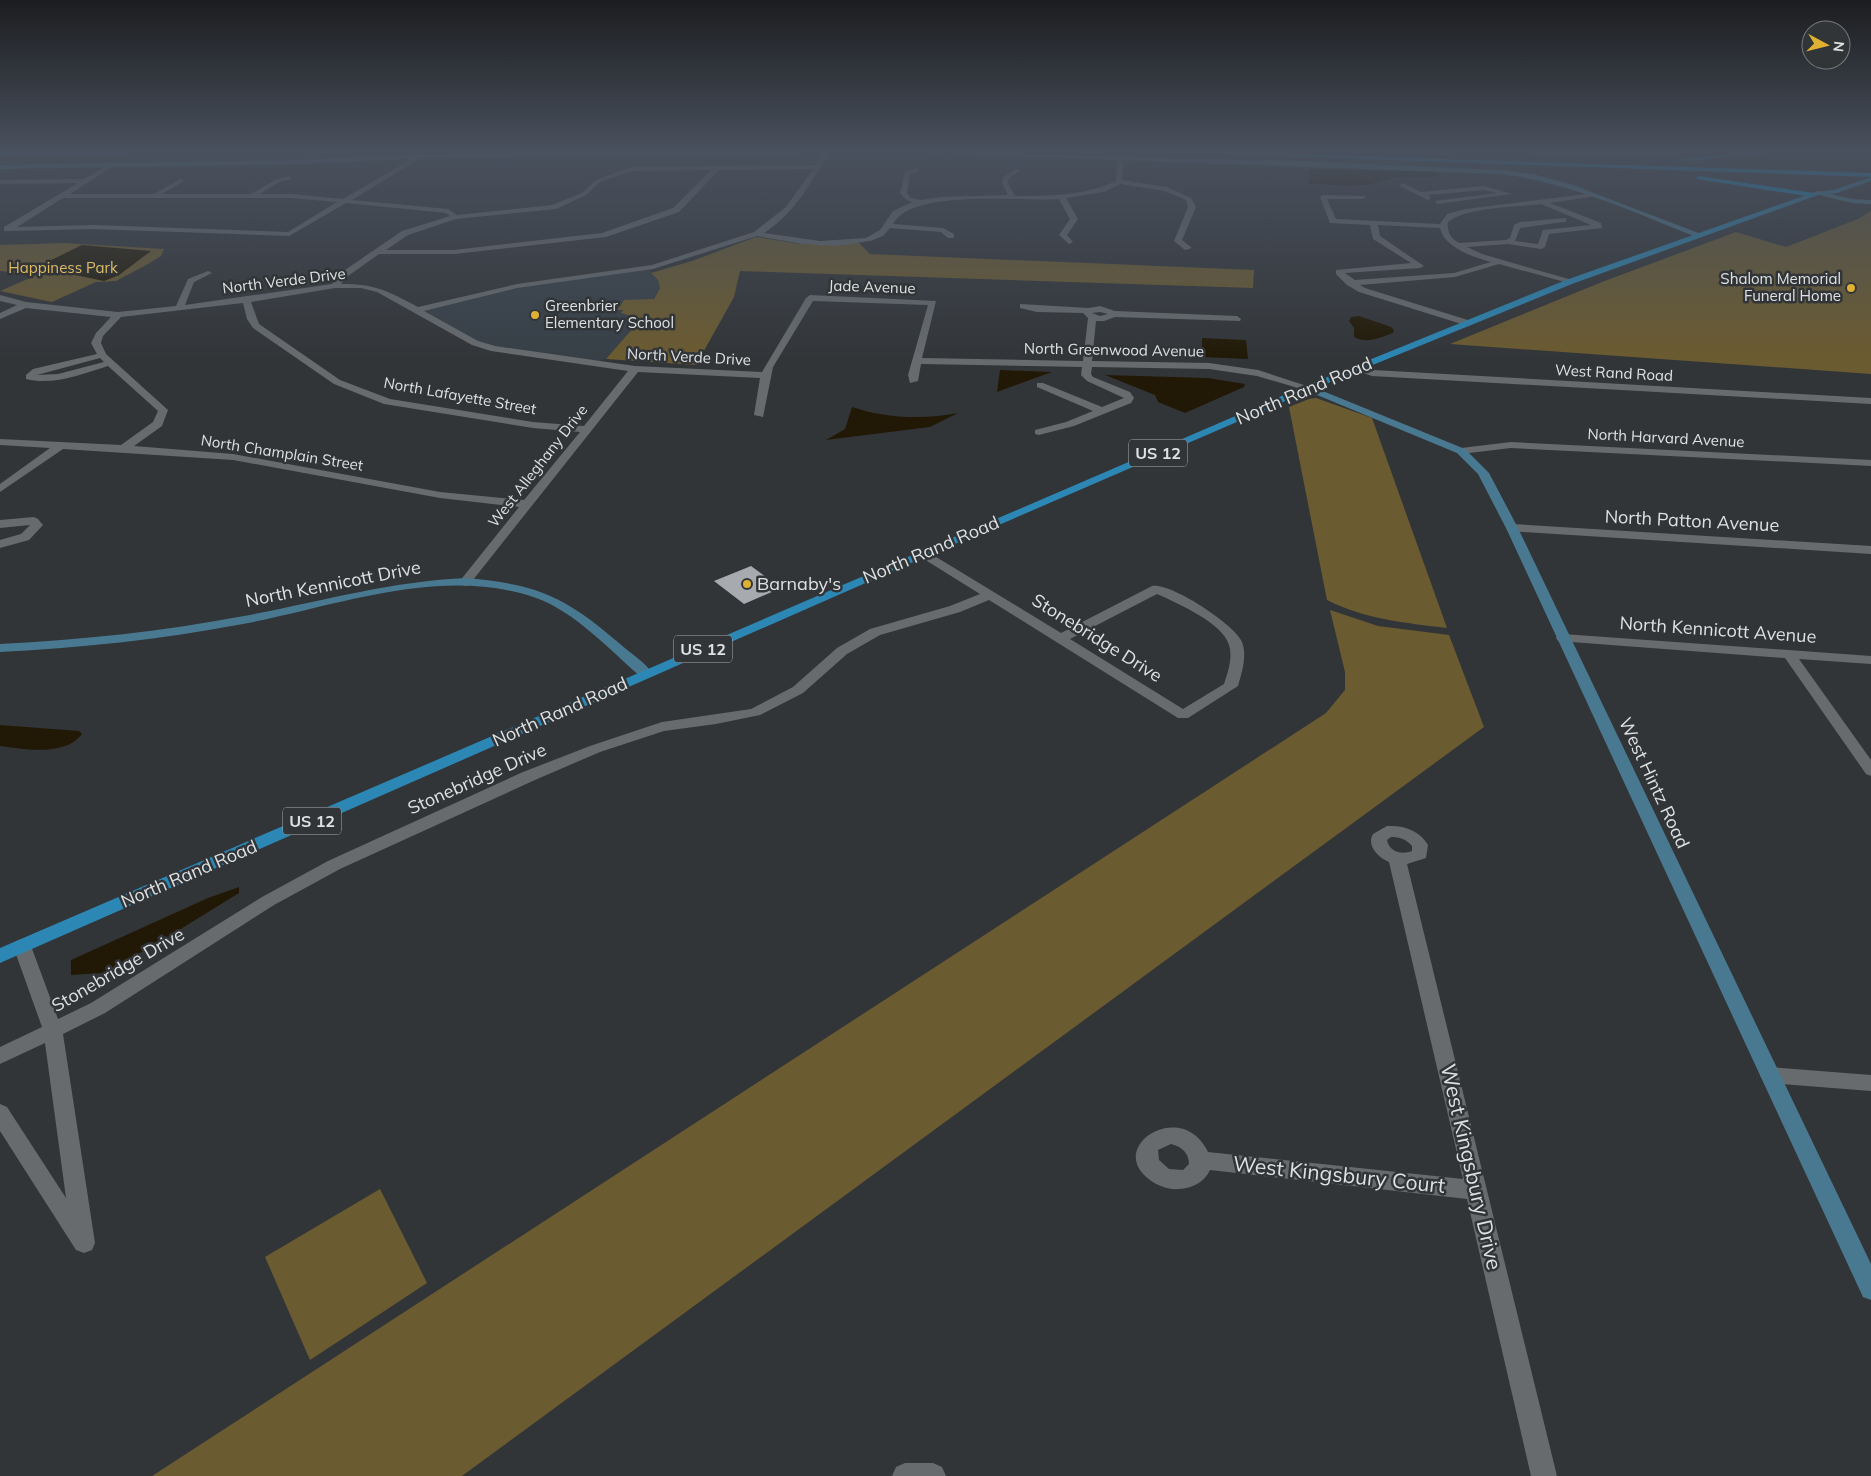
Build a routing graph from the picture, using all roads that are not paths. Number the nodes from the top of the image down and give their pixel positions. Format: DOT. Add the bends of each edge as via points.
graph roads {
  1 [pos="20,221"];
  2 [pos="312,221"];
  3 [pos="441,221"];
  4 [pos="644,221"];
  5 [pos="778,221"];
  6 [pos="892,221"];
  7 [pos="1073,221"];
  8 [pos="1186,221"];
  9 [pos="1333,221"];
  10 [pos="1444,221"];
  11 [pos="1536,221"];
  12 [pos="1587,221"];
  13 [pos="1662,221"];
  14 [pos="1736,221"];
  15 [pos="1374,224"];
  16 [pos="889,226"];
  17 [pos="1443,226"];
  18 [pos="4,231"];
  19 [pos="757,234"];
  20 [pos="1697,234"];
  21 [pos="950,236"];
  22 [pos="1069,242"];
  23 [pos="1508,242"];
  24 [pos="1457,245"];
  25 [pos="1188,248"];
  26 [pos="378,252"];
  27 [pos="1499,262"];
  28 [pos="1420,265"];
  29 [pos="208,273"];
  30 [pos="1435,277"];
  31 [pos="1569,282"];
  32 [pos="1350,283"];
  33 [pos="335,286"];
  34 [pos="0,298"];
  35 [pos="246,300"];
  36 [pos="24,305"];
  37 [pos="1023,306"];
  38 [pos="179,308"];
  39 [pos="418,310"];
  40 [pos="118,314"];
  41 [pos="1091,314"];
  42 [pos="0,316"];
  43 [pos="1237,319"];
  44 [pos="1468,323"];
  45 [pos="102,355"];
  46 [pos="917,361"];
  47 [pos="110,363"];
  48 [pos="1086,364"];
  49 [pos="1357,368"];
  50 [pos="635,369"];
  51 [pos="766,374"];
  52 [pos="913,381"];
  53 [pos="1040,385"];
  54 [pos="1308,388"];
  55 [pos="1871,400"];
  56 [pos="1102,411"];
  57 [pos="759,415"];
  58 [pos="587,429"];
  59 [pos="1039,432"];
  60 [pos="0,442"];
  61 [pos="60,446"];
  62 [pos="124,448"];
  63 [pos="1461,451"];
  64 [pos="1871,463"];
  65 [pos="0,490"];
  66 [pos="527,504"];
  67 [pos="0,524"];
  68 [pos="1512,528"];
  69 [pos="0,544"];
  70 [pos="1871,550"];
  71 [pos="923,554"];
  72 [pos="465,582"];
  73 [pos="990,595"];
  74 [pos="1061,638"];
  75 [pos="1563,638"];
  76 [pos="0,648"];
  77 [pos="1789,654"];
  78 [pos="1871,660"];
  79 [pos="646,674"];
  80 [pos="1871,771"];
  81 [pos="1397,858"];
  82 [pos="22,946"];
  83 [pos="0,956"];
  84 [pos="54,1030"];
  85 [pos="0,1056"];
  86 [pos="1770,1075"];
  87 [pos="1871,1083"];
  88 [pos="0,1112"];
  89 [pos="1200,1160"];
  90 [pos="1477,1190"];
  91 [pos="1871,1289"];
  92 [pos="905,1476"];
  93 [pos="933,1476"];
  94 [pos="1544,1476"];
  1 -- 18 [label="street"];
  2 -- 18 [label="street" via="289,234 93,227"];
  3 -- 26 [label="street" via="405,233"];
  4 -- 26 [label="street" via="603,235 454,252"];
  5 -- 19 [label="street"];
  6 -- 16 [label="street"];
  7 -- 22 [label="street" via="1063,235"];
  8 -- 25 [label="street" via="1178,241"];
  9 -- 15 [label="street"];
  10 -- 17 [label="street"];
  11 -- 23 [label="street" via="1519,222 1513,239"];
  12 -- 23 [label="street" via="1599,226 1546,232 1541,247"];
  13 -- 20 [label="street"];
  14 -- 20 [label="main road, North Rand Road / US 12"];
  15 -- 17 [label="street"];
  15 -- 28 [label="street" via="1376,237"];
  16 -- 19 [label="street" via="881,234 854,241 812,241"];
  16 -- 21 [label="street" via="943,230"];
  17 -- 24 [label="street" via="1447,236"];
  19 -- 39 [label="street" via="653,267 517,286"];
  20 -- 31 [label="main road, North Rand Road / US 12"];
  23 -- 24 [label="street"];
  24 -- 27 [label="street"];
  26 -- 33 [label="street" via="346,274"];
  27 -- 30 [label="street" via="1465,273"];
  27 -- 31 [label="street"];
  28 -- 30 [label="street"];
  28 -- 32 [label="street" via="1339,272"];
  29 -- 38 [label="street" via="192,282"];
  30 -- 32 [label="street"];
  31 -- 44 [label="main road, North Rand Road / US 12"];
  32 -- 44 [label="street" via="1362,290"];
  33 -- 35 [label="street, North Verde Drive"];
  33 -- 39 [label="street, North Verde Drive" via="380,290"];
  34 -- 36 [label="street, North Verde Drive"];
  35 -- 38 [label="street, North Verde Drive"];
  35 -- 58 [label="street, North Lafayette Street" via="256,326 336,382 388,402"];
  36 -- 40 [label="street, North Verde Drive"];
  36 -- 42 [label="street"];
  37 -- 41 [label="street"];
  38 -- 40 [label="street, North Verde Drive"];
  39 -- 50 [label="street, North Verde Drive" via="475,344"];
  40 -- 45 [label="street" via="96,342"];
  41 -- 43 [label="street" via="1102,309 1113,314"];
  41 -- 48 [label="street"];
  44 -- 49 [label="main road, North Rand Road / US 12"];
  45 -- 47 [label="street"];
  45 -- 47 [label="street" via="36,371 29,377 53,377"];
  46 -- 48 [label="street, North Greenwood Avenue"];
  46 -- 51 [label="street, Jade Avenue" via="933,303 810,298"];
  46 -- 52 [label="street"];
  47 -- 62 [label="street" via="163,410 158,424"];
  48 -- 54 [label="street, North Greenwood Avenue" via="1209,366 1258,373"];
  48 -- 56 [label="street" via="1086,375 1090,379 1127,394 1129,398"];
  49 -- 54 [label="main road, North Rand Road / US 12"];
  49 -- 55 [label="street, West Rand Road" via="1372,373 1520,383"];
  50 -- 51 [label="street, North Verde Drive"];
  50 -- 58 [label="street, West Alleghany Drive"];
  51 -- 57 [label="street"];
  53 -- 56 [label="street"];
  54 -- 63 [label="street, West Hintz Road"];
  54 -- 71 [label="main road, North Rand Road / US 12"];
  56 -- 59 [label="street"];
  58 -- 66 [label="street, West Alleghany Drive"];
  60 -- 61 [label="street, North Champlain Street"];
  61 -- 62 [label="street, North Champlain Street"];
  61 -- 65 [label="street"];
  62 -- 66 [label="street, North Champlain Street" via="233,457 440,495"];
  63 -- 64 [label="street, North Harvard Avenue" via="1510,445"];
  63 -- 68 [label="street, West Hintz Road" via="1483,473"];
  66 -- 72 [label="street, West Alleghany Drive"];
  67 -- 69 [label="street" via="34,521 36,526 25,537"];
  68 -- 70 [label="street, North Patton Avenue"];
  68 -- 75 [label="street, West Hintz Road"];
  71 -- 73 [label="street, Stonebridge Drive"];
  71 -- 79 [label="main road, North Rand Road / US 12"];
  72 -- 76 [label="street, North Kennicott Drive" via="406,586 220,624 44,646"];
  72 -- 79 [label="street, North Kennicott Drive" via="516,587 543,595 566,609"];
  73 -- 74 [label="street, Stonebridge Drive"];
  73 -- 84 [label="street, Stonebridge Drive" via="955,610 875,632 842,651 798,690 755,712 662,727 595,749 528,776 334,865 268,901 98,1008"];
  74 -- 74 [label="street, Stonebridge Drive" via="1157,589 1213,620 1233,639 1237,650 1236,666 1231,686 1183,715"];
  75 -- 77 [label="street, North Kennicott Avenue"];
  75 -- 86 [label="street, West Hintz Road"];
  77 -- 78 [label="street, North Kennicott Avenue"];
  77 -- 80 [label="street"];
  79 -- 82 [label="main road, North Rand Road / US 12"];
  81 -- 90 [label="street, West Kingsbury Drive"];
  82 -- 83 [label="main road, North Rand Road / US 12"];
  82 -- 84 [label="street"];
  84 -- 85 [label="street, Stonebridge Drive"];
  84 -- 88 [label="street" via="84,1243"];
  86 -- 87 [label="street"];
  86 -- 91 [label="street, West Hintz Road"];
  89 -- 90 [label="street, West Kingsbury Court"];
  90 -- 94 [label="street, West Kingsbury Drive"];
  92 -- 93 [label="street"];
}
